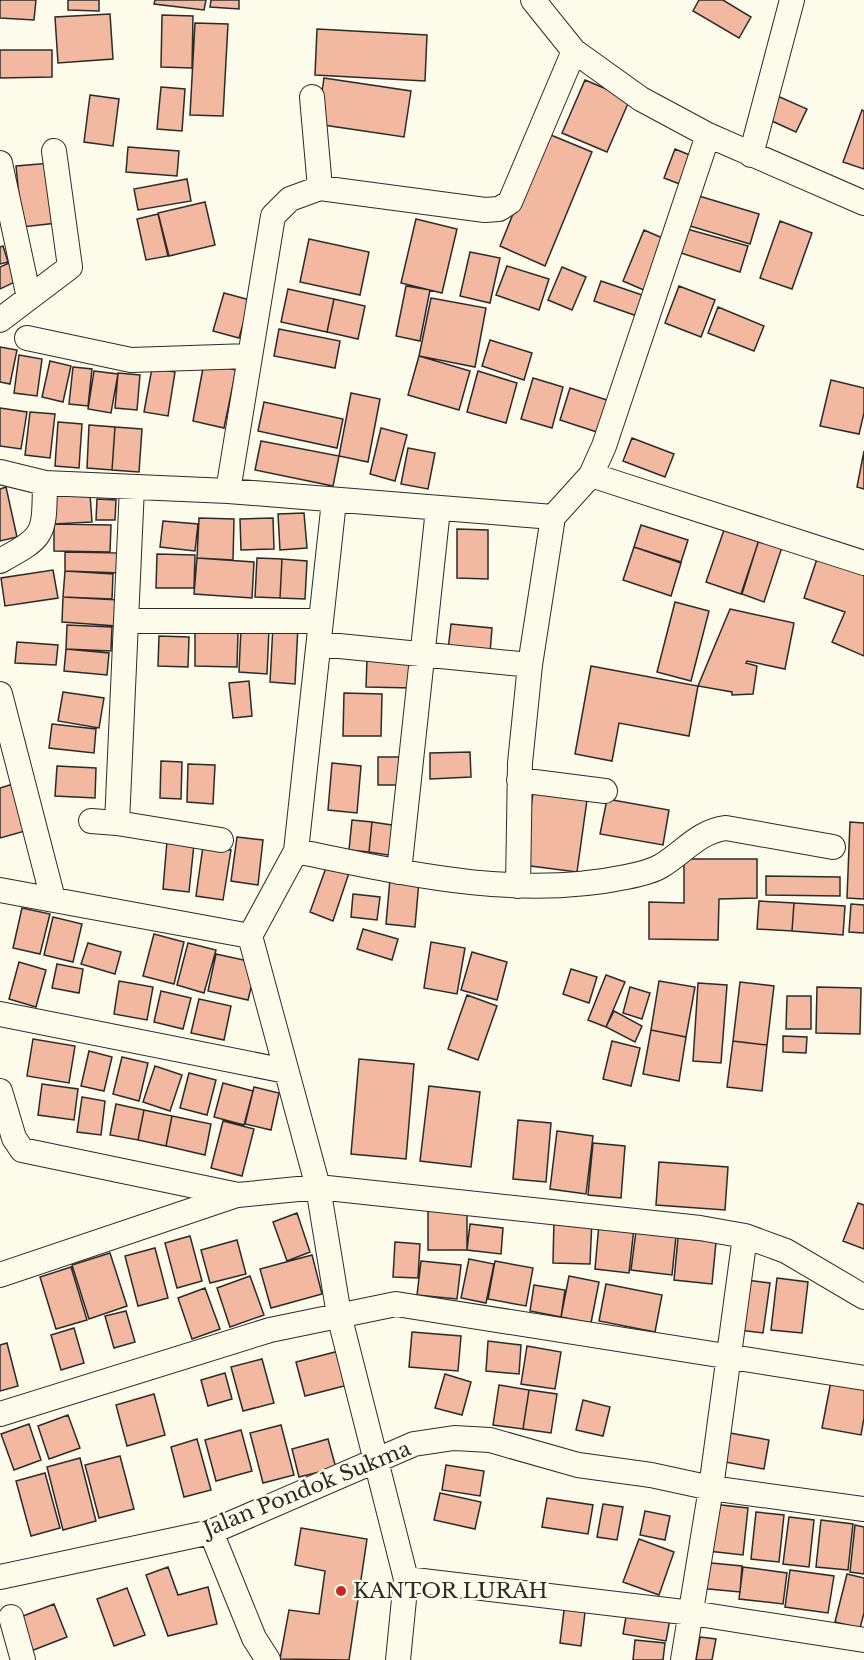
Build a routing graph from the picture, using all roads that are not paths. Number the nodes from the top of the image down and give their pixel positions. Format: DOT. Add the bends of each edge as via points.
graph roads {
  1 [pos="532,0"];
  2 [pos="792,0"];
  3 [pos="574,51"];
  4 [pos="312,97"];
  5 [pos="708,135"];
  6 [pos="54,151"];
  7 [pos="751,155"];
  8 [pos="0,163"];
  9 [pos="320,188"];
  10 [pos="864,203"];
  11 [pos="29,298"];
  12 [pos="0,320"];
  13 [pos="27,338"];
  14 [pos="249,356"];
  15 [pos="0,472"];
  16 [pos="591,475"];
  17 [pos="45,483"];
  18 [pos="132,487"];
  19 [pos="228,491"];
  20 [pos="334,501"];
  21 [pos="438,508"];
  22 [pos="553,517"];
  23 [pos="0,561"];
  24 [pos="864,563"];
  25 [pos="126,621"];
  26 [pos="319,633"];
  27 [pos="422,654"];
  28 [pos="530,665"];
  29 [pos="0,694"];
  30 [pos="519,780"];
  31 [pos="605,791"];
  32 [pos="91,821"];
  33 [pos="117,823"];
  34 [pos="221,840"];
  35 [pos="833,847"];
  36 [pos="296,851"];
  37 [pos="399,872"];
  38 [pos="518,886"];
  39 [pos="0,890"];
  40 [pos="53,899"];
  41 [pos="250,936"];
  42 [pos="0,1014"];
  43 [pos="286,1071"];
  44 [pos="0,1091"];
  45 [pos="318,1187"];
  46 [pos="238,1195"];
  47 [pos="745,1236"];
  48 [pos="0,1275"];
  49 [pos="864,1297"];
  50 [pos="339,1315"];
  51 [pos="730,1358"];
  52 [pos="864,1378"];
  53 [pos="0,1414"];
  54 [pos="376,1461"];
  55 [pos="711,1488"];
  56 [pos="864,1509"];
  57 [pos="211,1532"];
  58 [pos="1,1571"];
  59 [pos="406,1579"];
  60 [pos="692,1613"];
  61 [pos="11,1617"];
  62 [pos="864,1640"];
  63 [pos="23,1660"];
  64 [pos="268,1660"];
  65 [pos="398,1660"];
  66 [pos="683,1660"];
  1 -- 3 [label="street"];
  2 -- 7 [label="street"];
  3 -- 5 [label="street" via="641,99"];
  3 -- 9 [label="street" via="510,202 499,209"];
  4 -- 9 [label="street"];
  5 -- 7 [label="street"];
  5 -- 16 [label="street"];
  6 -- 11 [label="street" via="70,267"];
  7 -- 10 [label="street"];
  8 -- 11 [label="street"];
  9 -- 14 [label="street" via="290,200 273,216"];
  11 -- 12 [label="street"];
  13 -- 14 [label="street" via="131,360"];
  14 -- 19 [label="street"];
  15 -- 17 [label="street"];
  16 -- 22 [label="street"];
  16 -- 24 [label="street"];
  17 -- 18 [label="street"];
  17 -- 23 [label="street" via="45,516 38,538"];
  18 -- 19 [label="street"];
  18 -- 25 [label="street"];
  19 -- 20 [label="street"];
  20 -- 21 [label="street"];
  20 -- 26 [label="street"];
  21 -- 22 [label="street"];
  21 -- 27 [label="street"];
  22 -- 28 [label="street"];
  25 -- 26 [label="street"];
  25 -- 33 [label="street"];
  26 -- 27 [label="street"];
  26 -- 36 [label="street"];
  27 -- 28 [label="street"];
  27 -- 37 [label="street"];
  28 -- 30 [label="street"];
  29 -- 40 [label="street"];
  30 -- 31 [label="street"];
  30 -- 38 [label="street"];
  32 -- 33 [label="street"];
  33 -- 34 [label="street"];
  35 -- 38 [label="street" via="720,828 692,842 659,867 626,877"];
  36 -- 37 [label="street"];
  36 -- 41 [label="street"];
  37 -- 38 [label="street"];
  39 -- 40 [label="street"];
  40 -- 41 [label="street"];
  41 -- 43 [label="street"];
  42 -- 43 [label="street"];
  43 -- 45 [label="street"];
  44 -- 46 [label="street" via="14,1138 22,1150"];
  45 -- 46 [label="street"];
  45 -- 47 [label="street"];
  45 -- 50 [label="street"];
  46 -- 48 [label="street"];
  47 -- 49 [label="street" via="786,1251"];
  47 -- 51 [label="street"];
  50 -- 51 [label="street" via="396,1304"];
  50 -- 53 [label="street" via="270,1330"];
  50 -- 54 [label="street"];
  51 -- 52 [label="street"];
  51 -- 55 [label="street"];
  54 -- 55 [label="street, Jalan Pondok Sukma" via="414,1444 454,1438 490,1440 578,1466 651,1475"];
  54 -- 57 [label="street, Jalan Pondok Sukma"];
  54 -- 59 [label="street"];
  55 -- 56 [label="street, Jalan Pondok Sukma"];
  55 -- 60 [label="street"];
  57 -- 58 [label="street, Jalan Pondok Sukma"];
  57 -- 64 [label="street" via="254,1638"];
  59 -- 60 [label="street"];
  59 -- 65 [label="street"];
  60 -- 62 [label="street"];
  60 -- 66 [label="street"];
  61 -- 63 [label="street"];
}
